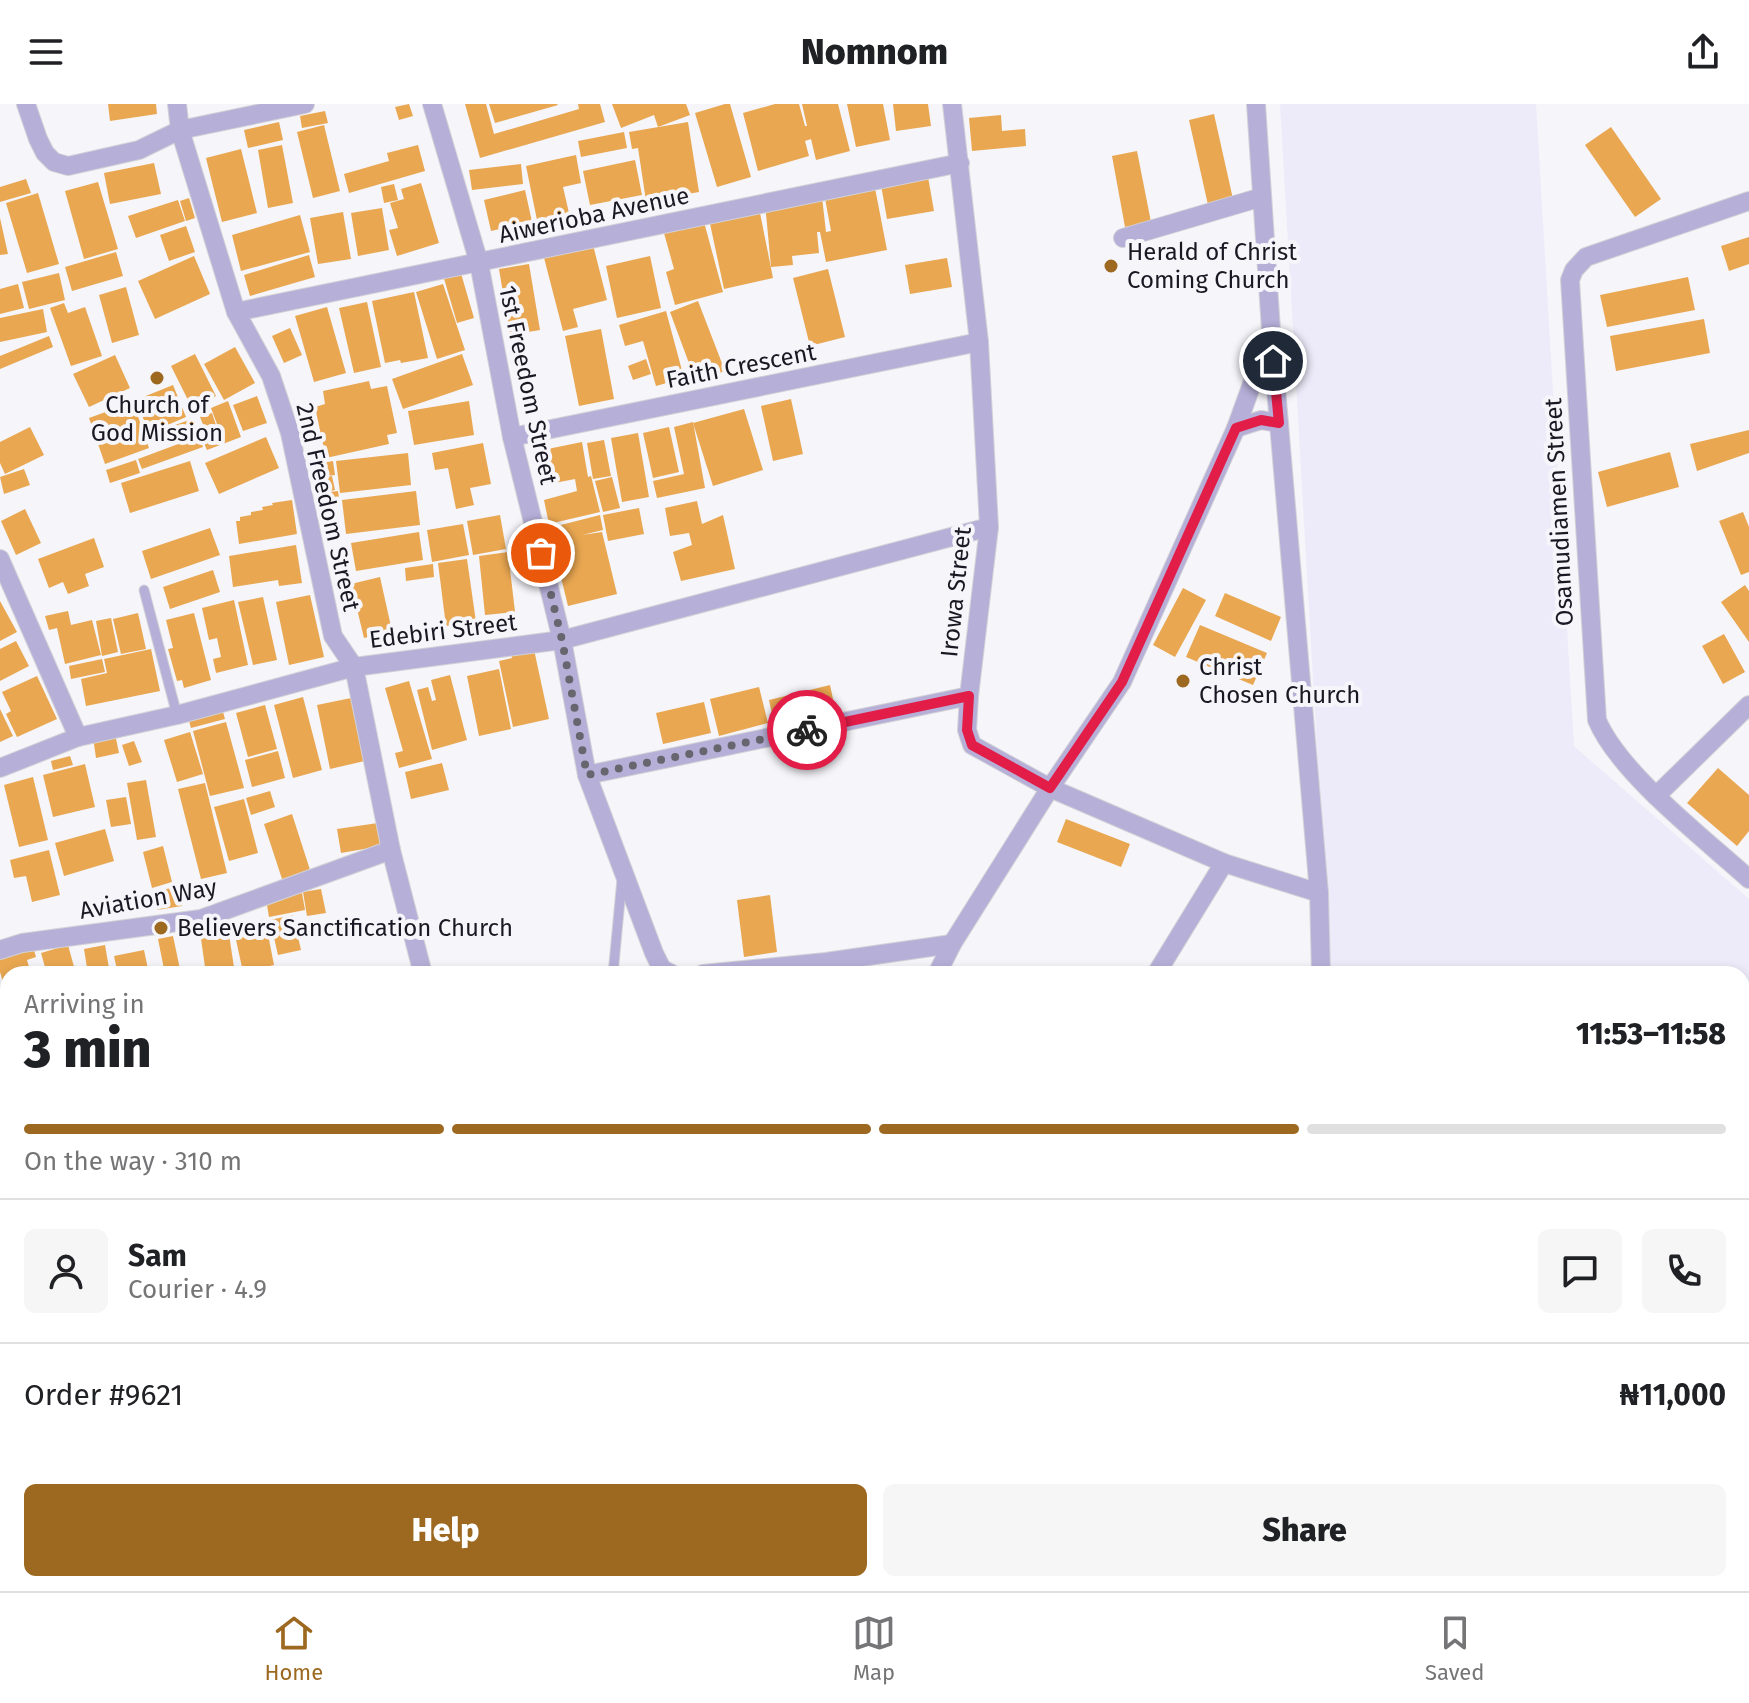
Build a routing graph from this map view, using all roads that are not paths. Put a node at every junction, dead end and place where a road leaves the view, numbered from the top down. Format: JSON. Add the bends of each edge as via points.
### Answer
{"nodes":[{"id":1,"x":26,"y":104,"type":"edge"},
{"id":2,"x":177,"y":104,"type":"edge"},
{"id":3,"x":305,"y":104,"type":"edge"},
{"id":4,"x":432,"y":104,"type":"edge"},
{"id":5,"x":952,"y":104,"type":"edge"},
{"id":6,"x":1256,"y":104,"type":"edge"},
{"id":7,"x":180,"y":130,"type":"junction"},
{"id":8,"x":960,"y":163,"type":"junction"},
{"id":9,"x":1262,"y":197,"type":"junction"},
{"id":10,"x":1749,"y":201,"type":"edge"},
{"id":11,"x":1123,"y":238,"type":"dead end"},
{"id":12,"x":479,"y":263,"type":"junction"},
{"id":13,"x":236,"y":312,"type":"junction"},
{"id":14,"x":1271,"y":330,"type":"junction"},
{"id":15,"x":979,"y":342,"type":"junction"},
{"id":16,"x":1279,"y":423,"type":"junction"},
{"id":17,"x":1236,"y":428,"type":"junction"},
{"id":18,"x":512,"y":437,"type":"junction"},
{"id":19,"x":989,"y":527,"type":"junction"},
{"id":20,"x":0,"y":559,"type":"edge"},
{"id":21,"x":144,"y":590,"type":"dead end"},
{"id":22,"x":562,"y":640,"type":"junction"},
{"id":23,"x":354,"y":667,"type":"junction"},
{"id":24,"x":969,"y":696,"type":"junction"},
{"id":25,"x":1749,"y":705,"type":"edge"},
{"id":26,"x":177,"y":715,"type":"junction"},
{"id":27,"x":78,"y":737,"type":"junction"},
{"id":28,"x":0,"y":768,"type":"edge"},
{"id":29,"x":587,"y":775,"type":"junction"},
{"id":30,"x":1050,"y":788,"type":"junction"},
{"id":31,"x":1656,"y":796,"type":"junction"},
{"id":32,"x":391,"y":850,"type":"junction"},
{"id":33,"x":1224,"y":863,"type":"junction"},
{"id":34,"x":623,"y":871,"type":"junction"},
{"id":35,"x":1749,"y":879,"type":"edge"},
{"id":36,"x":1319,"y":893,"type":"junction"},
{"id":37,"x":952,"y":944,"type":"junction"},
{"id":38,"x":0,"y":950,"type":"edge"},
{"id":39,"x":421,"y":966,"type":"edge"},
{"id":40,"x":614,"y":966,"type":"edge"},
{"id":41,"x":660,"y":966,"type":"edge"},
{"id":42,"x":785,"y":966,"type":"edge"},
{"id":43,"x":941,"y":966,"type":"edge"},
{"id":44,"x":1161,"y":966,"type":"edge"},
{"id":45,"x":1321,"y":966,"type":"edge"}],
"edges":[{"from":1,"to":7,"type":"street","via":[[45,153],[68,166],[139,150]]},
{"from":2,"to":7,"type":"street","name":"2nd Freedom Street"},
{"from":3,"to":7,"type":"street"},
{"from":4,"to":12,"type":"street","name":"1st Freedom Street"},
{"from":5,"to":8,"type":"street","name":"Irowa Street"},
{"from":6,"to":9,"type":"street"},
{"from":7,"to":13,"type":"street","name":"2nd Freedom Street"},
{"from":8,"to":12,"type":"street","name":"Aiwerioba Avenue"},
{"from":8,"to":15,"type":"street","name":"Irowa Street"},
{"from":9,"to":11,"type":"street"},
{"from":9,"to":14,"type":"street"},
{"from":10,"to":31,"type":"street","name":"Osamudiamen Street","via":[[1586,257],[1570,280],[1594,704],[1604,738]]},
{"from":12,"to":13,"type":"street","name":"Aiwerioba Avenue"},
{"from":12,"to":18,"type":"street","name":"1st Freedom Street"},
{"from":13,"to":23,"type":"street","name":"2nd Freedom Street","via":[[271,376],[290,433],[333,636]]},
{"from":14,"to":16,"type":"street"},
{"from":14,"to":17,"type":"street"},
{"from":15,"to":18,"type":"street","name":"Faith Crescent"},
{"from":15,"to":19,"type":"street","name":"Irowa Street"},
{"from":16,"to":17,"type":"street","via":[[1261,420]]},
{"from":16,"to":36,"type":"street"},
{"from":17,"to":30,"type":"street","via":[[1122,682]]},
{"from":18,"to":22,"type":"street","name":"1st Freedom Street"},
{"from":19,"to":22,"type":"street","name":"Edebiri Street"},
{"from":19,"to":24,"type":"street","name":"Irowa Street"},
{"from":20,"to":27,"type":"street"},
{"from":21,"to":26,"type":"lane"},
{"from":22,"to":23,"type":"street","name":"Edebiri Street"},
{"from":22,"to":29,"type":"street","name":"1st Freedom Street"},
{"from":23,"to":26,"type":"street","name":"Edebiri Street"},
{"from":23,"to":32,"type":"street","name":"2nd Freedom Street"},
{"from":24,"to":29,"type":"street"},
{"from":24,"to":30,"type":"street","name":"Irowa Street","via":[[967,730],[972,745]]},
{"from":25,"to":31,"type":"street"},
{"from":26,"to":27,"type":"street","name":"Edebiri Street"},
{"from":27,"to":28,"type":"street","name":"Edebiri Street"},
{"from":29,"to":34,"type":"street","name":"1st Freedom Street"},
{"from":30,"to":33,"type":"street"},
{"from":30,"to":37,"type":"street"},
{"from":31,"to":35,"type":"street","name":"Osamudiamen Street"},
{"from":32,"to":38,"type":"street","name":"Aviation Way","via":[[201,919]]},
{"from":32,"to":39,"type":"street","name":"2nd Freedom Street"},
{"from":33,"to":36,"type":"street"},
{"from":33,"to":44,"type":"street"},
{"from":34,"to":40,"type":"lane"},
{"from":34,"to":41,"type":"street","name":"1st Freedom Street"},
{"from":36,"to":45,"type":"street"},
{"from":37,"to":42,"type":"street"},
{"from":37,"to":43,"type":"street"}]}
